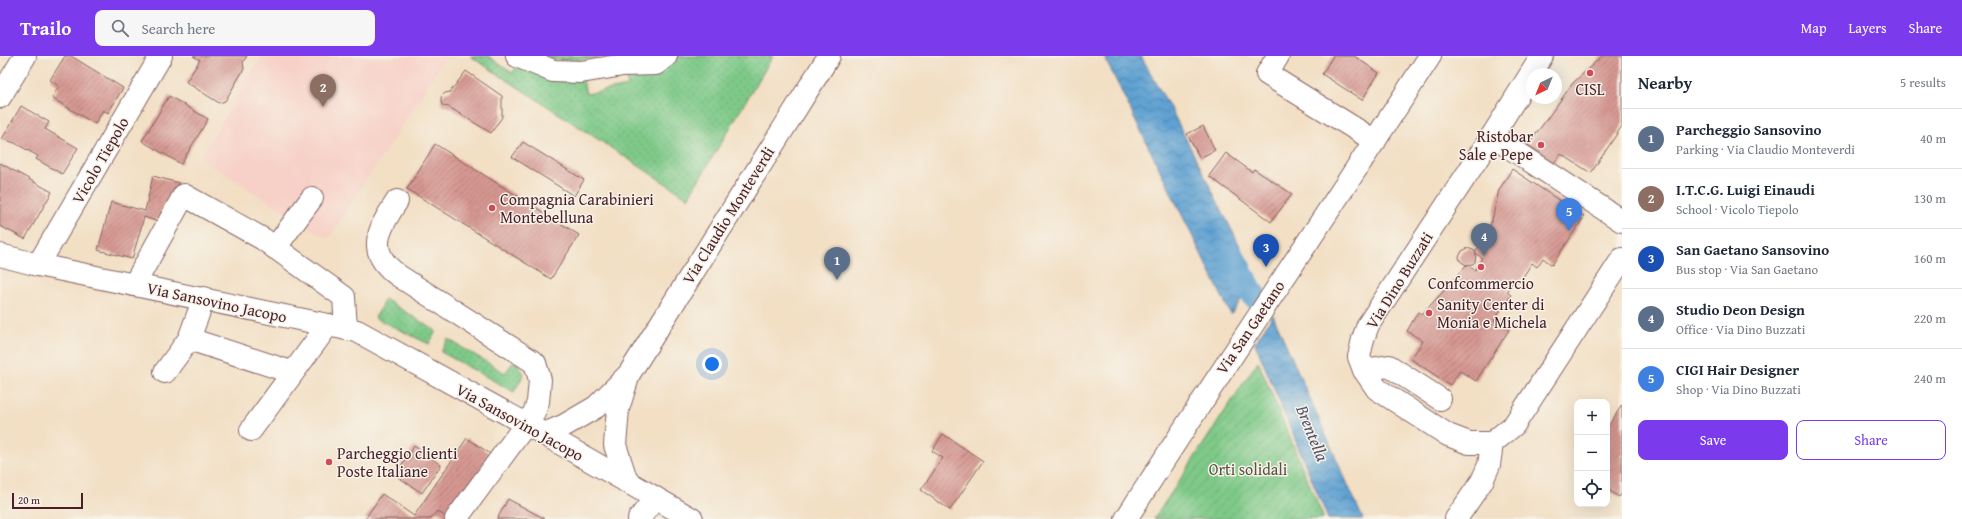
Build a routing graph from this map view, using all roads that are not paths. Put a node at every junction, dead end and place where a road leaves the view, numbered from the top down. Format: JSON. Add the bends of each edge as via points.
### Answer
{"nodes":[{"id":1,"x":25,"y":56,"type":"edge"},
{"id":2,"x":161,"y":56,"type":"edge"},
{"id":3,"x":517,"y":56,"type":"edge"},
{"id":4,"x":666,"y":56,"type":"edge"},
{"id":5,"x":829,"y":56,"type":"edge"},
{"id":6,"x":1278,"y":56,"type":"edge"},
{"id":7,"x":1430,"y":56,"type":"edge"},
{"id":8,"x":1542,"y":56,"type":"edge"},
{"id":9,"x":0,"y":97,"type":"edge"},
{"id":10,"x":1492,"y":136,"type":"junction"},
{"id":11,"x":1376,"y":141,"type":"junction"},
{"id":12,"x":312,"y":198,"type":"dead end"},
{"id":13,"x":397,"y":201,"type":"dead end"},
{"id":14,"x":1622,"y":221,"type":"edge"},
{"id":15,"x":276,"y":248,"type":"junction"},
{"id":16,"x":0,"y":255,"type":"edge"},
{"id":17,"x":1622,"y":259,"type":"edge"},
{"id":18,"x":38,"y":264,"type":"junction"},
{"id":19,"x":134,"y":285,"type":"junction"},
{"id":20,"x":204,"y":298,"type":"junction"},
{"id":21,"x":337,"y":327,"type":"junction"},
{"id":22,"x":189,"y":339,"type":"junction"},
{"id":23,"x":1364,"y":370,"type":"junction"},
{"id":24,"x":165,"y":372,"type":"dead end"},
{"id":25,"x":292,"y":372,"type":"junction"},
{"id":26,"x":629,"y":374,"type":"junction"},
{"id":27,"x":1440,"y":399,"type":"dead end"},
{"id":28,"x":251,"y":430,"type":"dead end"},
{"id":29,"x":535,"y":430,"type":"junction"},
{"id":30,"x":1492,"y":443,"type":"junction"},
{"id":31,"x":627,"y":482,"type":"junction"},
{"id":32,"x":655,"y":498,"type":"junction"},
{"id":33,"x":456,"y":519,"type":"edge"},
{"id":34,"x":639,"y":519,"type":"edge"},
{"id":35,"x":692,"y":519,"type":"edge"},
{"id":36,"x":1126,"y":519,"type":"edge"},
{"id":37,"x":1456,"y":519,"type":"edge"}],
"edges":[{"from":1,"to":9,"type":"street"},
{"from":2,"to":18,"type":"street","name":"Vicolo Tiepolo"},
{"from":3,"to":4,"type":"street","via":[[554,71],[581,72],[623,65],[656,64]]},
{"from":5,"to":26,"type":"street","name":"Via Claudio Monteverdi"},
{"from":6,"to":11,"type":"street","via":[[1267,74]]},
{"from":7,"to":11,"type":"street","name":"Via San Gaetano"},
{"from":8,"to":10,"type":"street","name":"Via Dino Buzzati"},
{"from":10,"to":14,"type":"street"},
{"from":10,"to":23,"type":"street","name":"Via Dino Buzzati","via":[[1368,325],[1359,357]]},
{"from":11,"to":36,"type":"street","name":"Via San Gaetano","via":[[1222,369]]},
{"from":12,"to":15,"type":"street"},
{"from":13,"to":29,"type":"street","via":[[382,223],[377,236],[378,253],[386,265],[399,276],[536,363],[540,380]]},
{"from":15,"to":19,"type":"street","name":"Via Sansovino Jacopo","via":[[184,196]]},
{"from":15,"to":21,"type":"street","name":"Via Sansovino Jacopo","via":[[344,297]]},
{"from":16,"to":18,"type":"street","name":"Via Sansovino Jacopo"},
{"from":17,"to":30,"type":"street","via":[[1514,425]]},
{"from":18,"to":19,"type":"street","name":"Via Sansovino Jacopo"},
{"from":19,"to":20,"type":"street","name":"Via Sansovino Jacopo"},
{"from":20,"to":21,"type":"street","name":"Via Sansovino Jacopo"},
{"from":20,"to":22,"type":"street"},
{"from":21,"to":25,"type":"street"},
{"from":21,"to":29,"type":"street","name":"Via Sansovino Jacopo","via":[[357,331],[373,338]]},
{"from":22,"to":24,"type":"street"},
{"from":22,"to":25,"type":"street"},
{"from":23,"to":27,"type":"street","via":[[1389,366]]},
{"from":23,"to":30,"type":"street","name":"Via Dino Buzzati","via":[[1377,389],[1448,435],[1469,443]]},
{"from":25,"to":28,"type":"street"},
{"from":26,"to":29,"type":"street","name":"Via Claudio Monteverdi","via":[[596,407],[565,425]]},
{"from":26,"to":31,"type":"street","name":"Via Claudio Monteverdi","via":[[618,409],[615,445]]},
{"from":29,"to":31,"type":"street","name":"Via Sansovino Jacopo"},
{"from":29,"to":33,"type":"street"},
{"from":30,"to":37,"type":"street","via":[[1489,465],[1482,481]]},
{"from":31,"to":32,"type":"street","name":"Via Sansovino Jacopo"},
{"from":32,"to":34,"type":"street"},
{"from":32,"to":35,"type":"street","name":"Via Sansovino Jacopo"}]}
